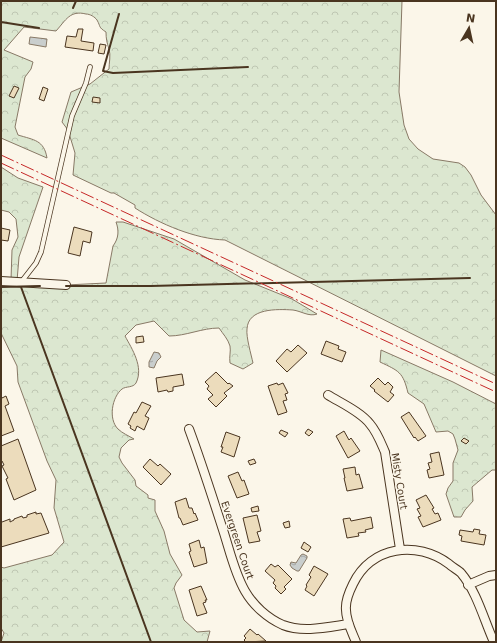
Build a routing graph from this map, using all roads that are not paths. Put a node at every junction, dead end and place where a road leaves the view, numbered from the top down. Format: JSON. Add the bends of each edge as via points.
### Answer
{"nodes":[{"id":1,"x":90,"y":67,"type":"dead end"},
{"id":2,"x":1,"y":281,"type":"edge"},
{"id":3,"x":21,"y":282,"type":"junction"},
{"id":4,"x":66,"y":285,"type":"dead end"},
{"id":5,"x":328,"y":395,"type":"dead end"},
{"id":6,"x":189,"y":429,"type":"dead end"},
{"id":7,"x":400,"y":549,"type":"junction"},
{"id":8,"x":496,"y":575,"type":"edge"},
{"id":9,"x":468,"y":585,"type":"junction"},
{"id":10,"x":349,"y":624,"type":"junction"},
{"id":11,"x":356,"y":642,"type":"edge"},
{"id":12,"x":494,"y":642,"type":"edge"}],
"edges":[{"from":1,"to":3,"type":"lane","via":[[72,116],[41,252],[33,268]]},
{"from":2,"to":3,"type":"street"},
{"from":3,"to":4,"type":"street"},
{"from":5,"to":7,"type":"street","name":"Misty Court","via":[[370,423],[380,439],[385,452]]},
{"from":6,"to":10,"type":"street","name":"Evergreen Court","via":[[233,562],[244,591],[255,605],[270,618],[284,625],[317,628]]},
{"from":7,"to":9,"type":"street","via":[[418,550],[440,557],[460,573]]},
{"from":7,"to":10,"type":"street","via":[[383,554],[370,562],[356,577],[347,599]]},
{"from":8,"to":9,"type":"street"},
{"from":9,"to":12,"type":"street"},
{"from":10,"to":11,"type":"street"}]}
